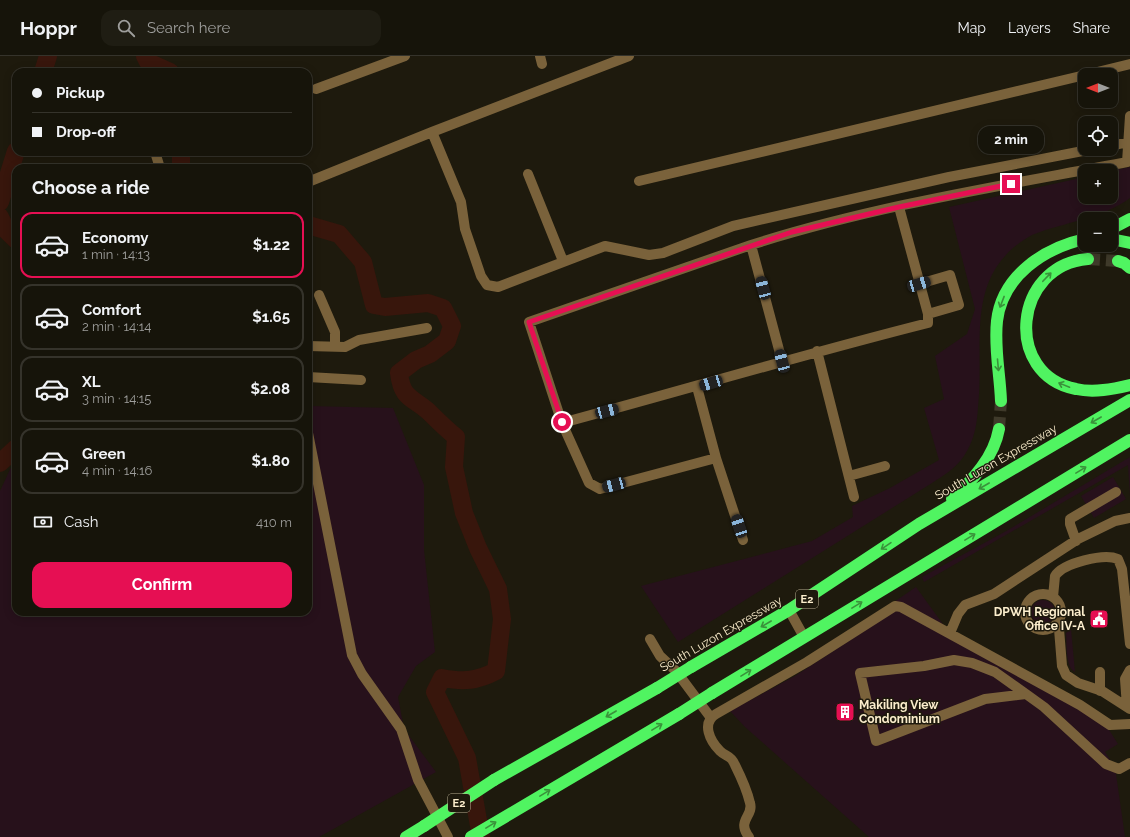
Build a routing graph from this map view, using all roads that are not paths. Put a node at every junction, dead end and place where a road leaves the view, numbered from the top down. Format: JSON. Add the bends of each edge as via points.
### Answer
{"nodes":[{"id":1,"x":405,"y":56,"type":"edge"},
{"id":2,"x":629,"y":56,"type":"edge"},
{"id":3,"x":377,"y":61,"type":"edge"},
{"id":4,"x":1130,"y":64,"type":"edge"},
{"id":5,"x":1114,"y":68,"type":"edge"},
{"id":6,"x":1078,"y":77,"type":"edge"},
{"id":7,"x":316,"y":88,"type":"dead end"},
{"id":8,"x":1130,"y":116,"type":"edge"},
{"id":9,"x":432,"y":132,"type":"junction"},
{"id":10,"x":1128,"y":142,"type":"junction"},
{"id":11,"x":1118,"y":144,"type":"edge"},
{"id":12,"x":1078,"y":152,"type":"edge"},
{"id":13,"x":528,"y":174,"type":"dead end"},
{"id":14,"x":312,"y":180,"type":"edge"},
{"id":15,"x":639,"y":181,"type":"dead end"},
{"id":16,"x":899,"y":207,"type":"junction"},
{"id":17,"x":1130,"y":219,"type":"edge"},
{"id":18,"x":1118,"y":226,"type":"edge"},
{"id":19,"x":1118,"y":240,"type":"edge"},
{"id":20,"x":1078,"y":241,"type":"edge"},
{"id":21,"x":1130,"y":243,"type":"edge"},
{"id":22,"x":751,"y":245,"type":"junction"},
{"id":23,"x":1088,"y":259,"type":"tunnel mouth"},
{"id":24,"x":563,"y":261,"type":"junction"},
{"id":25,"x":919,"y":284,"type":"junction"},
{"id":26,"x":319,"y":295,"type":"dead end"},
{"id":27,"x":928,"y":314,"type":"junction"},
{"id":28,"x":427,"y":328,"type":"dead end"},
{"id":29,"x":312,"y":346,"type":"edge"},
{"id":30,"x":335,"y":347,"type":"junction"},
{"id":31,"x":817,"y":351,"type":"junction"},
{"id":32,"x":782,"y":361,"type":"junction"},
{"id":33,"x":312,"y":378,"type":"edge"},
{"id":34,"x":361,"y":380,"type":"dead end"},
{"id":35,"x":1130,"y":384,"type":"edge"},
{"id":36,"x":697,"y":387,"type":"junction"},
{"id":37,"x":1130,"y":400,"type":"edge"},
{"id":38,"x":1001,"y":401,"type":"tunnel mouth"},
{"id":39,"x":562,"y":422,"type":"junction"},
{"id":40,"x":999,"y":429,"type":"tunnel mouth"},
{"id":41,"x":1130,"y":440,"type":"edge"},
{"id":42,"x":312,"y":453,"type":"edge"},
{"id":43,"x":716,"y":458,"type":"junction"},
{"id":44,"x":885,"y":466,"type":"dead end"},
{"id":45,"x":849,"y":476,"type":"junction"},
{"id":46,"x":1116,"y":492,"type":"dead end"},
{"id":47,"x":854,"y":497,"type":"dead end"},
{"id":48,"x":1130,"y":518,"type":"edge"},
{"id":49,"x":919,"y":524,"type":"junction"},
{"id":50,"x":743,"y":540,"type":"dead end"},
{"id":51,"x":1076,"y":541,"type":"junction"},
{"id":52,"x":1053,"y":597,"type":"junction"},
{"id":53,"x":789,"y":610,"type":"junction"},
{"id":54,"x":1056,"y":624,"type":"junction"},
{"id":55,"x":950,"y":633,"type":"junction"},
{"id":56,"x":804,"y":637,"type":"junction"},
{"id":57,"x":650,"y":639,"type":"dead end"},
{"id":58,"x":1130,"y":644,"type":"edge"},
{"id":59,"x":1130,"y":670,"type":"edge"},
{"id":60,"x":1100,"y":672,"type":"dead end"},
{"id":61,"x":1100,"y":691,"type":"junction"},
{"id":62,"x":1026,"y":694,"type":"junction"},
{"id":63,"x":1128,"y":708,"type":"edge"},
{"id":64,"x":711,"y":718,"type":"junction"},
{"id":65,"x":1130,"y":724,"type":"edge"},
{"id":66,"x":1130,"y":762,"type":"edge"},
{"id":67,"x":406,"y":837,"type":"edge"},
{"id":68,"x":448,"y":837,"type":"edge"},
{"id":69,"x":471,"y":837,"type":"edge"},
{"id":70,"x":749,"y":837,"type":"edge"}],
"edges":[{"from":1,"to":3,"type":"street"},
{"from":2,"to":9,"type":"street"},
{"from":3,"to":7,"type":"street"},
{"from":4,"to":5,"type":"street"},
{"from":6,"to":15,"type":"street"},
{"from":8,"to":10,"type":"street"},
{"from":9,"to":14,"type":"street"},
{"from":9,"to":24,"type":"street","via":[[461,202],[465,229],[481,276],[487,285],[498,287]]},
{"from":10,"to":11,"type":"street"},
{"from":10,"to":16,"type":"street","via":[[1127,162]]},
{"from":12,"to":24,"type":"street","via":[[949,177],[733,226],[679,249],[663,253],[649,255],[605,246]]},
{"from":13,"to":24,"type":"street"},
{"from":16,"to":22,"type":"street","via":[[792,232]]},
{"from":16,"to":25,"type":"street"},
{"from":17,"to":18,"type":"highway"},
{"from":19,"to":21,"type":"highway"},
{"from":20,"to":38,"type":"highway","one_way":true,"via":[[1061,246],[1039,258],[1019,275],[1005,294],[999,308],[996,329]]},
{"from":22,"to":32,"type":"street"},
{"from":22,"to":39,"type":"street","via":[[529,322]]},
{"from":35,"to":23,"type":"highway","one_way":true,"via":[[1093,390],[1068,388],[1046,374],[1029,349],[1027,322],[1032,299],[1040,285],[1058,268],[1074,261]]},
{"from":25,"to":27,"type":"street"},
{"from":25,"to":27,"type":"street","via":[[950,275],[959,305]]},
{"from":26,"to":30,"type":"street","via":[[335,332]]},
{"from":27,"to":31,"type":"street","via":[[928,323]]},
{"from":28,"to":30,"type":"street","via":[[359,340],[345,347]]},
{"from":29,"to":30,"type":"street"},
{"from":31,"to":32,"type":"street"},
{"from":31,"to":45,"type":"street"},
{"from":32,"to":36,"type":"street"},
{"from":33,"to":34,"type":"street"},
{"from":36,"to":39,"type":"street"},
{"from":36,"to":43,"type":"street"},
{"from":37,"to":49,"type":"highway","name":"South Luzon Expressway","number":"E2","one_way":true},
{"from":39,"to":43,"type":"street","via":[[589,483],[600,489]]},
{"from":40,"to":49,"type":"highway","via":[[991,452],[970,481]]},
{"from":56,"to":41,"type":"highway","number":"E2","one_way":true},
{"from":42,"to":68,"type":"street","via":[[352,655],[362,674],[401,729],[418,780]]},
{"from":43,"to":50,"type":"street"},
{"from":44,"to":45,"type":"street"},
{"from":45,"to":47,"type":"street"},
{"from":46,"to":51,"type":"street","via":[[1070,518],[1072,534]]},
{"from":48,"to":51,"type":"street","via":[[1115,521]]},
{"from":49,"to":53,"type":"highway","name":"South Luzon Expressway","number":"E2","one_way":true},
{"from":51,"to":55,"type":"street","via":[[994,594],[966,605],[958,614]]},
{"from":52,"to":54,"type":"street","via":[[1061,610]]},
{"from":52,"to":54,"type":"street","via":[[1044,594],[1034,597],[1027,604],[1025,614],[1029,624],[1038,629],[1048,630]]},
{"from":52,"to":58,"type":"street","via":[[1055,576],[1064,568],[1089,559],[1117,558],[1122,569]]},
{"from":53,"to":56,"type":"street"},
{"from":53,"to":67,"type":"highway","name":"South Luzon Expressway","number":"E2","one_way":true,"bridge":true,"via":[[494,780]]},
{"from":54,"to":61,"type":"street","via":[[1059,629],[1064,673],[1078,683]]},
{"from":55,"to":64,"type":"street","via":[[895,606],[807,662]]},
{"from":55,"to":65,"type":"street","via":[[1080,704],[1110,725]]},
{"from":69,"to":56,"type":"highway","number":"E2","one_way":true,"bridge":true},
{"from":57,"to":64,"type":"street","via":[[660,656],[676,671]]},
{"from":59,"to":63,"type":"street","via":[[1125,679]]},
{"from":60,"to":61,"type":"street"},
{"from":61,"to":63,"type":"street"},
{"from":62,"to":62,"type":"street","via":[[995,672],[972,663],[954,660],[860,673],[876,741],[986,699]]},
{"from":62,"to":66,"type":"street","via":[[1044,707],[1106,764],[1120,769]]},
{"from":64,"to":70,"type":"street","via":[[708,726],[711,739],[720,752],[729,756],[734,763],[750,802],[750,810],[744,824]]}]}
